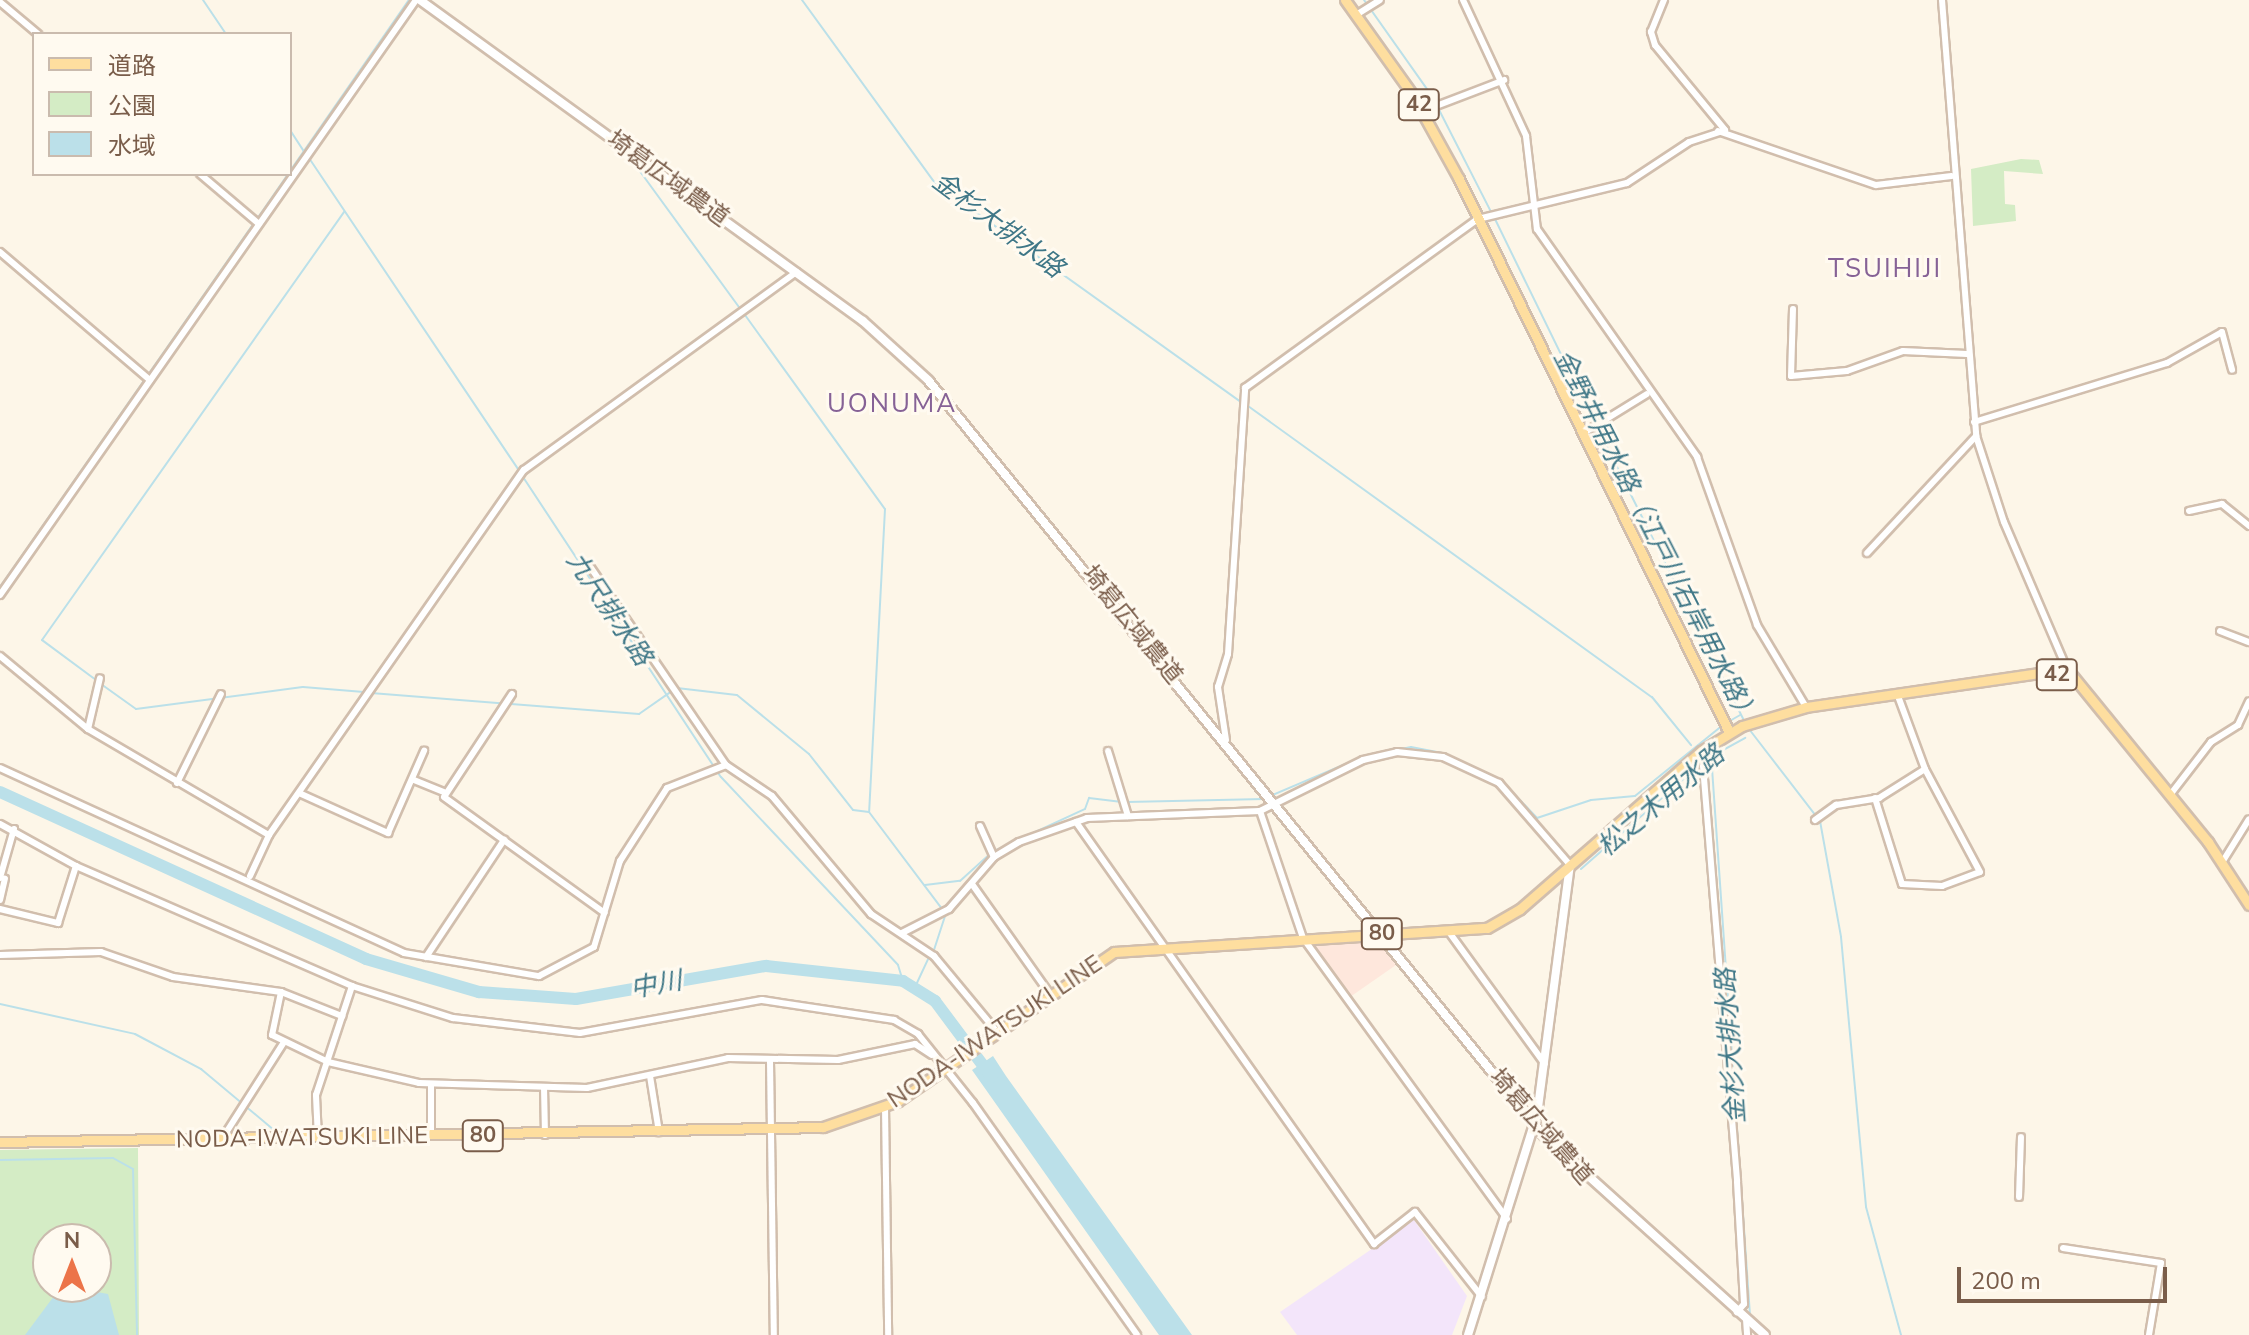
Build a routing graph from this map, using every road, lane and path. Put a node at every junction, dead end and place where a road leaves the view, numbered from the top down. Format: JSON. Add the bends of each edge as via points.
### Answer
{"nodes":[{"id":1,"x":418,"y":0,"type":"edge"},
{"id":2,"x":1345,"y":0,"type":"edge"},
{"id":3,"x":1380,"y":0,"type":"edge"},
{"id":4,"x":1463,"y":0,"type":"edge"},
{"id":5,"x":1664,"y":0,"type":"edge"},
{"id":6,"x":1942,"y":0,"type":"edge"},
{"id":7,"x":0,"y":2,"type":"edge"},
{"id":8,"x":1356,"y":15,"type":"junction"},
{"id":9,"x":36,"y":32,"type":"edge"},
{"id":10,"x":1504,"y":80,"type":"junction"},
{"id":11,"x":1423,"y":111,"type":"junction"},
{"id":12,"x":1718,"y":131,"type":"junction"},
{"id":13,"x":292,"y":175,"type":"edge"},
{"id":14,"x":202,"y":176,"type":"edge"},
{"id":15,"x":291,"y":176,"type":"edge"},
{"id":16,"x":1951,"y":176,"type":"junction"},
{"id":17,"x":1536,"y":202,"type":"junction"},
{"id":18,"x":1478,"y":219,"type":"junction"},
{"id":19,"x":259,"y":224,"type":"junction"},
{"id":20,"x":0,"y":252,"type":"edge"},
{"id":21,"x":797,"y":272,"type":"junction"},
{"id":22,"x":1793,"y":309,"type":"dead end"},
{"id":23,"x":1967,"y":354,"type":"junction"},
{"id":24,"x":2232,"y":370,"type":"dead end"},
{"id":25,"x":150,"y":380,"type":"junction"},
{"id":26,"x":1647,"y":394,"type":"junction"},
{"id":27,"x":1974,"y":422,"type":"junction"},
{"id":28,"x":1587,"y":431,"type":"junction"},
{"id":29,"x":1976,"y":436,"type":"junction"},
{"id":30,"x":2189,"y":511,"type":"dead end"},
{"id":31,"x":2249,"y":526,"type":"edge"},
{"id":32,"x":1867,"y":553,"type":"dead end"},
{"id":33,"x":591,"y":568,"type":"dead end"},
{"id":34,"x":0,"y":595,"type":"edge"},
{"id":35,"x":2220,"y":631,"type":"dead end"},
{"id":36,"x":2249,"y":642,"type":"edge"},
{"id":37,"x":0,"y":656,"type":"edge"},
{"id":38,"x":2067,"y":669,"type":"junction"},
{"id":39,"x":100,"y":678,"type":"dead end"},
{"id":40,"x":221,"y":694,"type":"dead end"},
{"id":41,"x":512,"y":694,"type":"dead end"},
{"id":42,"x":1898,"y":696,"type":"junction"},
{"id":43,"x":2249,"y":701,"type":"edge"},
{"id":44,"x":1806,"y":707,"type":"junction"},
{"id":45,"x":88,"y":729,"type":"junction"},
{"id":46,"x":1729,"y":732,"type":"junction"},
{"id":47,"x":1226,"y":740,"type":"junction"},
{"id":48,"x":424,"y":751,"type":"dead end"},
{"id":49,"x":1108,"y":751,"type":"dead end"},
{"id":50,"x":726,"y":765,"type":"junction"},
{"id":51,"x":1703,"y":766,"type":"dead end"},
{"id":52,"x":0,"y":768,"type":"edge"},
{"id":53,"x":1925,"y":769,"type":"junction"},
{"id":54,"x":414,"y":780,"type":"junction"},
{"id":55,"x":177,"y":783,"type":"junction"},
{"id":56,"x":444,"y":792,"type":"junction"},
{"id":57,"x":299,"y":793,"type":"junction"},
{"id":58,"x":2170,"y":795,"type":"junction"},
{"id":59,"x":1875,"y":798,"type":"junction"},
{"id":60,"x":1277,"y":804,"type":"junction"},
{"id":61,"x":1260,"y":811,"type":"junction"},
{"id":62,"x":1128,"y":816,"type":"junction"},
{"id":63,"x":1818,"y":817,"type":"dead end"},
{"id":64,"x":1076,"y":822,"type":"junction"},
{"id":65,"x":0,"y":824,"type":"edge"},
{"id":66,"x":2248,"y":824,"type":"edge"},
{"id":67,"x":980,"y":826,"type":"dead end"},
{"id":68,"x":14,"y":829,"type":"junction"},
{"id":69,"x":269,"y":835,"type":"junction"},
{"id":70,"x":504,"y":840,"type":"junction"},
{"id":71,"x":994,"y":857,"type":"junction"},
{"id":72,"x":2223,"y":861,"type":"junction"},
{"id":73,"x":1570,"y":865,"type":"junction"},
{"id":74,"x":76,"y":866,"type":"junction"},
{"id":75,"x":250,"y":876,"type":"junction"},
{"id":76,"x":2,"y":879,"type":"edge"},
{"id":77,"x":972,"y":884,"type":"junction"},
{"id":78,"x":0,"y":900,"type":"edge"},
{"id":79,"x":2249,"y":905,"type":"edge"},
{"id":80,"x":0,"y":909,"type":"edge"},
{"id":81,"x":605,"y":913,"type":"junction"},
{"id":82,"x":1449,"y":932,"type":"junction"},
{"id":83,"x":902,"y":933,"type":"junction"},
{"id":84,"x":1383,"y":934,"type":"junction"},
{"id":85,"x":1303,"y":938,"type":"junction"},
{"id":86,"x":1162,"y":944,"type":"junction"},
{"id":87,"x":0,"y":955,"type":"edge"},
{"id":88,"x":426,"y":957,"type":"junction"},
{"id":89,"x":352,"y":986,"type":"junction"},
{"id":90,"x":281,"y":992,"type":"junction"},
{"id":91,"x":1050,"y":994,"type":"junction"},
{"id":92,"x":342,"y":1016,"type":"junction"},
{"id":93,"x":994,"y":1034,"type":"junction"},
{"id":94,"x":284,"y":1042,"type":"junction"},
{"id":95,"x":770,"y":1061,"type":"junction"},
{"id":96,"x":328,"y":1062,"type":"junction"},
{"id":97,"x":1545,"y":1064,"type":"junction"},
{"id":98,"x":946,"y":1066,"type":"junction"},
{"id":99,"x":650,"y":1076,"type":"junction"},
{"id":100,"x":431,"y":1084,"type":"junction"},
{"id":101,"x":544,"y":1087,"type":"junction"},
{"id":102,"x":885,"y":1107,"type":"junction"},
{"id":103,"x":1535,"y":1124,"type":"junction"},
{"id":104,"x":771,"y":1132,"type":"junction"},
{"id":105,"x":659,"y":1133,"type":"junction"},
{"id":106,"x":545,"y":1135,"type":"junction"},
{"id":107,"x":431,"y":1136,"type":"junction"},
{"id":108,"x":2021,"y":1137,"type":"dead end"},
{"id":109,"x":318,"y":1138,"type":"junction"},
{"id":110,"x":222,"y":1139,"type":"junction"},
{"id":111,"x":0,"y":1142,"type":"edge"},
{"id":112,"x":2019,"y":1197,"type":"dead end"},
{"id":113,"x":1507,"y":1219,"type":"junction"},
{"id":114,"x":2063,"y":1248,"type":"dead end"},
{"id":115,"x":2160,"y":1269,"type":"junction"},
{"id":116,"x":2169,"y":1271,"type":"dead end"},
{"id":117,"x":1484,"y":1297,"type":"junction"},
{"id":118,"x":1737,"y":1312,"type":"junction"},
{"id":119,"x":1746,"y":1319,"type":"junction"},
{"id":120,"x":774,"y":1335,"type":"edge"},
{"id":121,"x":888,"y":1335,"type":"edge"},
{"id":122,"x":1137,"y":1335,"type":"edge"},
{"id":123,"x":1468,"y":1335,"type":"edge"},
{"id":124,"x":1747,"y":1335,"type":"edge"},
{"id":125,"x":1765,"y":1335,"type":"edge"},
{"id":126,"x":2149,"y":1335,"type":"edge"}],
"edges":[{"from":1,"to":13,"type":"street"},
{"from":1,"to":21,"type":"street","name":"埼葛広域農道"},
{"from":2,"to":8,"type":"main road","number":"42"},
{"from":3,"to":8,"type":"street"},
{"from":4,"to":10,"type":"street"},
{"from":5,"to":12,"type":"street","via":[[1651,32],[1655,45],[1725,130]]},
{"from":6,"to":16,"type":"street"},
{"from":7,"to":9,"type":"street"},
{"from":8,"to":11,"type":"main road","number":"42"},
{"from":10,"to":11,"type":"street"},
{"from":10,"to":17,"type":"street","via":[[1526,136]]},
{"from":11,"to":18,"type":"main road","number":"42"},
{"from":12,"to":16,"type":"street","via":[[1876,185]]},
{"from":12,"to":17,"type":"street","via":[[1627,183]]},
{"from":14,"to":19,"type":"street"},
{"from":15,"to":19,"type":"street"},
{"from":16,"to":23,"type":"street"},
{"from":17,"to":18,"type":"street"},
{"from":17,"to":26,"type":"street","via":[[1545,244]]},
{"from":18,"to":28,"type":"main road","number":"42"},
{"from":18,"to":47,"type":"street","via":[[1245,388],[1228,654],[1218,687]]},
{"from":19,"to":25,"type":"street"},
{"from":20,"to":25,"type":"street"},
{"from":21,"to":47,"type":"street","name":"埼葛広域農道","via":[[863,321],[968,424]]},
{"from":21,"to":57,"type":"street","via":[[524,470]]},
{"from":22,"to":23,"type":"street","via":[[1791,376],[1847,371],[1903,351]]},
{"from":23,"to":27,"type":"street"},
{"from":24,"to":27,"type":"street","via":[[2222,332],[2167,363]]},
{"from":25,"to":34,"type":"street"},
{"from":26,"to":28,"type":"street"},
{"from":26,"to":44,"type":"street","via":[[1697,457],[1757,625]]},
{"from":27,"to":29,"type":"street"},
{"from":28,"to":46,"type":"main road","number":"42"},
{"from":29,"to":32,"type":"street"},
{"from":29,"to":38,"type":"street","via":[[2011,542]]},
{"from":30,"to":31,"type":"street","via":[[2222,504]]},
{"from":33,"to":50,"type":"street"},
{"from":35,"to":36,"type":"street"},
{"from":37,"to":45,"type":"street"},
{"from":38,"to":42,"type":"main road","number":"42"},
{"from":38,"to":58,"type":"main road","number":"42"},
{"from":39,"to":45,"type":"street"},
{"from":40,"to":55,"type":"street"},
{"from":41,"to":56,"type":"street"},
{"from":42,"to":44,"type":"main road","number":"42"},
{"from":42,"to":53,"type":"street"},
{"from":43,"to":58,"type":"street","via":[[2238,725],[2211,742]]},
{"from":44,"to":46,"type":"main road","number":"42"},
{"from":45,"to":55,"type":"street"},
{"from":46,"to":73,"type":"main road","name":"NODA-IWATSUKI LINE","number":"80"},
{"from":47,"to":60,"type":"street","name":"埼葛広域農道"},
{"from":48,"to":54,"type":"street"},
{"from":49,"to":62,"type":"street"},
{"from":50,"to":81,"type":"street","via":[[667,788],[634,832]]},
{"from":50,"to":83,"type":"street","via":[[772,796],[871,914]]},
{"from":51,"to":118,"type":"street","via":[[1738,1198],[1744,1304]]},
{"from":52,"to":75,"type":"street"},
{"from":53,"to":59,"type":"street"},
{"from":53,"to":59,"type":"street","via":[[1979,860],[1973,877],[1942,886],[1902,884]]},
{"from":54,"to":56,"type":"street"},
{"from":54,"to":57,"type":"street","via":[[388,833]]},
{"from":55,"to":69,"type":"street"},
{"from":56,"to":70,"type":"street"},
{"from":57,"to":69,"type":"street"},
{"from":58,"to":72,"type":"main road","number":"42"},
{"from":59,"to":63,"type":"street"},
{"from":60,"to":61,"type":"street"},
{"from":60,"to":73,"type":"street","via":[[1363,760],[1427,753],[1499,783]]},
{"from":60,"to":84,"type":"street","name":"埼葛広域農道"},
{"from":61,"to":62,"type":"street"},
{"from":61,"to":85,"type":"street"},
{"from":62,"to":64,"type":"street"},
{"from":64,"to":71,"type":"street"},
{"from":64,"to":86,"type":"street"},
{"from":65,"to":68,"type":"street"},
{"from":66,"to":72,"type":"street"},
{"from":67,"to":71,"type":"street"},
{"from":68,"to":74,"type":"street"},
{"from":68,"to":76,"type":"street"},
{"from":69,"to":75,"type":"street"},
{"from":70,"to":81,"type":"street"},
{"from":70,"to":88,"type":"street"},
{"from":71,"to":77,"type":"street"},
{"from":72,"to":79,"type":"main road","number":"42"},
{"from":73,"to":82,"type":"main road","name":"NODA-IWATSUKI LINE","number":"80","via":[[1505,920]]},
{"from":73,"to":97,"type":"street"},
{"from":74,"to":80,"type":"street","via":[[58,923]]},
{"from":74,"to":89,"type":"street"},
{"from":75,"to":88,"type":"street","via":[[380,942]]},
{"from":76,"to":78,"type":"street"},
{"from":77,"to":83,"type":"street","via":[[949,909]]},
{"from":77,"to":91,"type":"street"},
{"from":81,"to":88,"type":"street","via":[[594,947],[557,973]]},
{"from":82,"to":84,"type":"main road","name":"NODA-IWATSUKI LINE","number":"80"},
{"from":82,"to":97,"type":"street"},
{"from":83,"to":93,"type":"street","via":[[934,956]]},
{"from":84,"to":85,"type":"main road","name":"NODA-IWATSUKI LINE","number":"80"},
{"from":84,"to":103,"type":"street","name":"埼葛広域農道"},
{"from":85,"to":86,"type":"main road","name":"NODA-IWATSUKI LINE","number":"80"},
{"from":85,"to":113,"type":"street"},
{"from":86,"to":91,"type":"main road","name":"NODA-IWATSUKI LINE","number":"80","via":[[1114,952]]},
{"from":86,"to":117,"type":"street","via":[[1374,1244],[1415,1212]]},
{"from":87,"to":90,"type":"street","via":[[101,952],[173,977]]},
{"from":89,"to":92,"type":"street"},
{"from":89,"to":98,"type":"street","via":[[453,1018],[580,1033],[741,1002],[853,1010],[918,1034]]},
{"from":90,"to":92,"type":"street"},
{"from":90,"to":94,"type":"street","via":[[272,1030]]},
{"from":91,"to":93,"type":"main road","name":"NODA-IWATSUKI LINE","number":"80"},
{"from":92,"to":96,"type":"street"},
{"from":93,"to":98,"type":"main road","name":"NODA-IWATSUKI LINE","number":"80"},
{"from":94,"to":96,"type":"street"},
{"from":94,"to":110,"type":"street"},
{"from":95,"to":98,"type":"street","via":[[838,1060],[915,1044]]},
{"from":95,"to":99,"type":"street","via":[[728,1058]]},
{"from":95,"to":104,"type":"street"},
{"from":96,"to":100,"type":"street"},
{"from":96,"to":109,"type":"street","via":[[316,1095]]},
{"from":97,"to":103,"type":"street"},
{"from":98,"to":102,"type":"main road","name":"NODA-IWATSUKI LINE","number":"80"},
{"from":98,"to":122,"type":"street"},
{"from":99,"to":101,"type":"street","via":[[587,1088]]},
{"from":99,"to":105,"type":"street"},
{"from":100,"to":101,"type":"street"},
{"from":100,"to":107,"type":"street"},
{"from":101,"to":106,"type":"street"},
{"from":102,"to":104,"type":"main road","name":"NODA-IWATSUKI LINE","number":"80","via":[[823,1127]]},
{"from":102,"to":121,"type":"street"},
{"from":103,"to":113,"type":"street"},
{"from":103,"to":118,"type":"street","name":"埼葛広域農道","via":[[1596,1191]]},
{"from":104,"to":105,"type":"main road","name":"NODA-IWATSUKI LINE","number":"80"},
{"from":104,"to":120,"type":"street"},
{"from":105,"to":106,"type":"main road","name":"NODA-IWATSUKI LINE","number":"80"},
{"from":106,"to":107,"type":"main road","name":"NODA-IWATSUKI LINE","number":"80"},
{"from":107,"to":109,"type":"main road","name":"NODA-IWATSUKI LINE","number":"80"},
{"from":108,"to":112,"type":"street"},
{"from":109,"to":110,"type":"main road","name":"NODA-IWATSUKI LINE","number":"80"},
{"from":110,"to":111,"type":"main road","name":"NODA-IWATSUKI LINE","number":"80"},
{"from":113,"to":117,"type":"street"},
{"from":114,"to":115,"type":"street","via":[[2161,1263]]},
{"from":115,"to":116,"type":"street"},
{"from":115,"to":126,"type":"street"},
{"from":117,"to":123,"type":"street"},
{"from":118,"to":119,"type":"street","name":"埼葛広域農道"},
{"from":119,"to":124,"type":"street"},
{"from":119,"to":125,"type":"street","name":"埼葛広域農道"}]}
